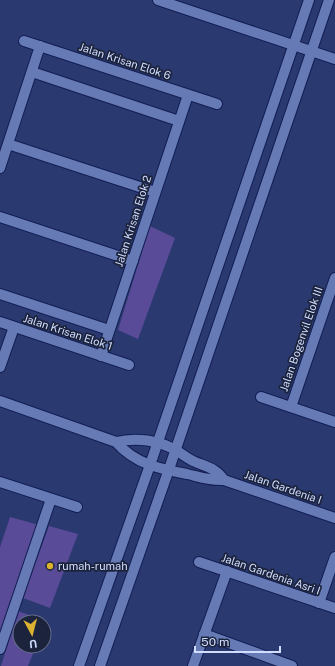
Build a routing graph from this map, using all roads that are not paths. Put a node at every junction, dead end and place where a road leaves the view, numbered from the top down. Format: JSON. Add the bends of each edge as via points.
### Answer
{"nodes":[{"id":1,"x":158,"y":0,"type":"edge"},
{"id":2,"x":309,"y":0,"type":"edge"},
{"id":3,"x":329,"y":0,"type":"edge"},
{"id":4,"x":24,"y":41,"type":"dead end"},
{"id":5,"x":294,"y":44,"type":"junction"},
{"id":6,"x":40,"y":46,"type":"junction"},
{"id":7,"x":311,"y":51,"type":"junction"},
{"id":8,"x":335,"y":58,"type":"edge"},
{"id":9,"x":32,"y":72,"type":"junction"},
{"id":10,"x":188,"y":95,"type":"junction"},
{"id":11,"x":217,"y":104,"type":"dead end"},
{"id":12,"x":179,"y":121,"type":"junction"},
{"id":13,"x":8,"y":144,"type":"junction"},
{"id":14,"x":0,"y":168,"type":"edge"},
{"id":15,"x":155,"y":192,"type":"junction"},
{"id":16,"x":0,"y":217,"type":"edge"},
{"id":17,"x":133,"y":261,"type":"junction"},
{"id":18,"x":335,"y":278,"type":"edge"},
{"id":19,"x":0,"y":294,"type":"edge"},
{"id":20,"x":0,"y":322,"type":"edge"},
{"id":21,"x":14,"y":327,"type":"junction"},
{"id":22,"x":109,"y":330,"type":"junction"},
{"id":23,"x":101,"y":356,"type":"junction"},
{"id":24,"x":129,"y":365,"type":"dead end"},
{"id":25,"x":0,"y":367,"type":"edge"},
{"id":26,"x":262,"y":397,"type":"dead end"},
{"id":27,"x":0,"y":401,"type":"edge"},
{"id":28,"x":291,"y":407,"type":"junction"},
{"id":29,"x":335,"y":422,"type":"edge"},
{"id":30,"x":116,"y":442,"type":"junction"},
{"id":31,"x":157,"y":443,"type":"junction"},
{"id":32,"x":175,"y":450,"type":"junction"},
{"id":33,"x":192,"y":461,"type":"junction"},
{"id":34,"x":150,"y":465,"type":"junction"},
{"id":35,"x":168,"y":472,"type":"junction"},
{"id":36,"x":188,"y":474,"type":"junction"},
{"id":37,"x":224,"y":480,"type":"junction"},
{"id":38,"x":0,"y":482,"type":"edge"},
{"id":39,"x":51,"y":499,"type":"junction"},
{"id":40,"x":77,"y":507,"type":"dead end"},
{"id":41,"x":335,"y":518,"type":"edge"},
{"id":42,"x":335,"y":557,"type":"edge"},
{"id":43,"x":199,"y":562,"type":"dead end"},
{"id":44,"x":226,"y":571,"type":"junction"},
{"id":45,"x":319,"y":603,"type":"junction"},
{"id":46,"x":335,"y":608,"type":"edge"},
{"id":47,"x":204,"y":634,"type":"junction"},
{"id":48,"x":0,"y":649,"type":"edge"},
{"id":49,"x":79,"y":666,"type":"edge"},
{"id":50,"x":100,"y":666,"type":"edge"},
{"id":51,"x":193,"y":666,"type":"edge"},
{"id":52,"x":292,"y":666,"type":"edge"}],
"edges":[{"from":1,"to":5,"type":"street"},
{"from":2,"to":5,"type":"street"},
{"from":3,"to":7,"type":"street"},
{"from":4,"to":6,"type":"street","name":"Jalan Krisan Elok 6"},
{"from":5,"to":7,"type":"street"},
{"from":5,"to":31,"type":"street"},
{"from":6,"to":9,"type":"street"},
{"from":6,"to":10,"type":"street","name":"Jalan Krisan Elok 6"},
{"from":7,"to":8,"type":"street"},
{"from":7,"to":32,"type":"street"},
{"from":9,"to":12,"type":"street"},
{"from":9,"to":13,"type":"street"},
{"from":10,"to":11,"type":"street","name":"Jalan Krisan Elok 6"},
{"from":10,"to":12,"type":"street","name":"Jalan Krisan Elok 2"},
{"from":12,"to":15,"type":"street","name":"Jalan Krisan Elok 2"},
{"from":13,"to":14,"type":"street"},
{"from":13,"to":15,"type":"street"},
{"from":15,"to":17,"type":"street","name":"Jalan Krisan Elok 2"},
{"from":16,"to":17,"type":"street"},
{"from":17,"to":22,"type":"street","name":"Jalan Krisan Elok 2"},
{"from":18,"to":28,"type":"street","name":"Jalan Bogenvil Elok III"},
{"from":19,"to":22,"type":"street"},
{"from":20,"to":21,"type":"street","name":"Jalan Krisan Elok 1"},
{"from":21,"to":23,"type":"street","name":"Jalan Krisan Elok 1"},
{"from":21,"to":25,"type":"street"},
{"from":22,"to":23,"type":"street","name":"Jalan Krisan Elok 2"},
{"from":23,"to":24,"type":"street","name":"Jalan Krisan Elok 1"},
{"from":26,"to":28,"type":"street"},
{"from":27,"to":30,"type":"street"},
{"from":28,"to":29,"type":"street"},
{"from":30,"to":31,"type":"street","name":"Jalan Gardenia I","via":[[130,439]]},
{"from":30,"to":34,"type":"street","name":"Jalan Gardenia I","via":[[125,452]]},
{"from":31,"to":32,"type":"street","name":"Jalan Gardenia I"},
{"from":31,"to":34,"type":"street"},
{"from":32,"to":33,"type":"street","name":"Jalan Gardenia I"},
{"from":32,"to":35,"type":"street"},
{"from":33,"to":36,"type":"street"},
{"from":33,"to":37,"type":"street","name":"Jalan Gardenia I","via":[[212,467]]},
{"from":34,"to":35,"type":"street","name":"Jalan Gardenia I"},
{"from":34,"to":49,"type":"street"},
{"from":35,"to":36,"type":"street","name":"Jalan Gardenia I"},
{"from":35,"to":50,"type":"street"},
{"from":36,"to":37,"type":"street","name":"Jalan Gardenia I"},
{"from":37,"to":41,"type":"street","name":"Jalan Gardenia I"},
{"from":38,"to":39,"type":"street"},
{"from":39,"to":40,"type":"street"},
{"from":39,"to":48,"type":"street"},
{"from":42,"to":45,"type":"street"},
{"from":43,"to":44,"type":"street","name":"Jalan Gardenia Asri I"},
{"from":44,"to":45,"type":"street","name":"Jalan Gardenia Asri I"},
{"from":44,"to":47,"type":"street"},
{"from":45,"to":46,"type":"street","name":"Jalan Gardenia Asri I"},
{"from":47,"to":51,"type":"street"},
{"from":47,"to":52,"type":"street"}]}
